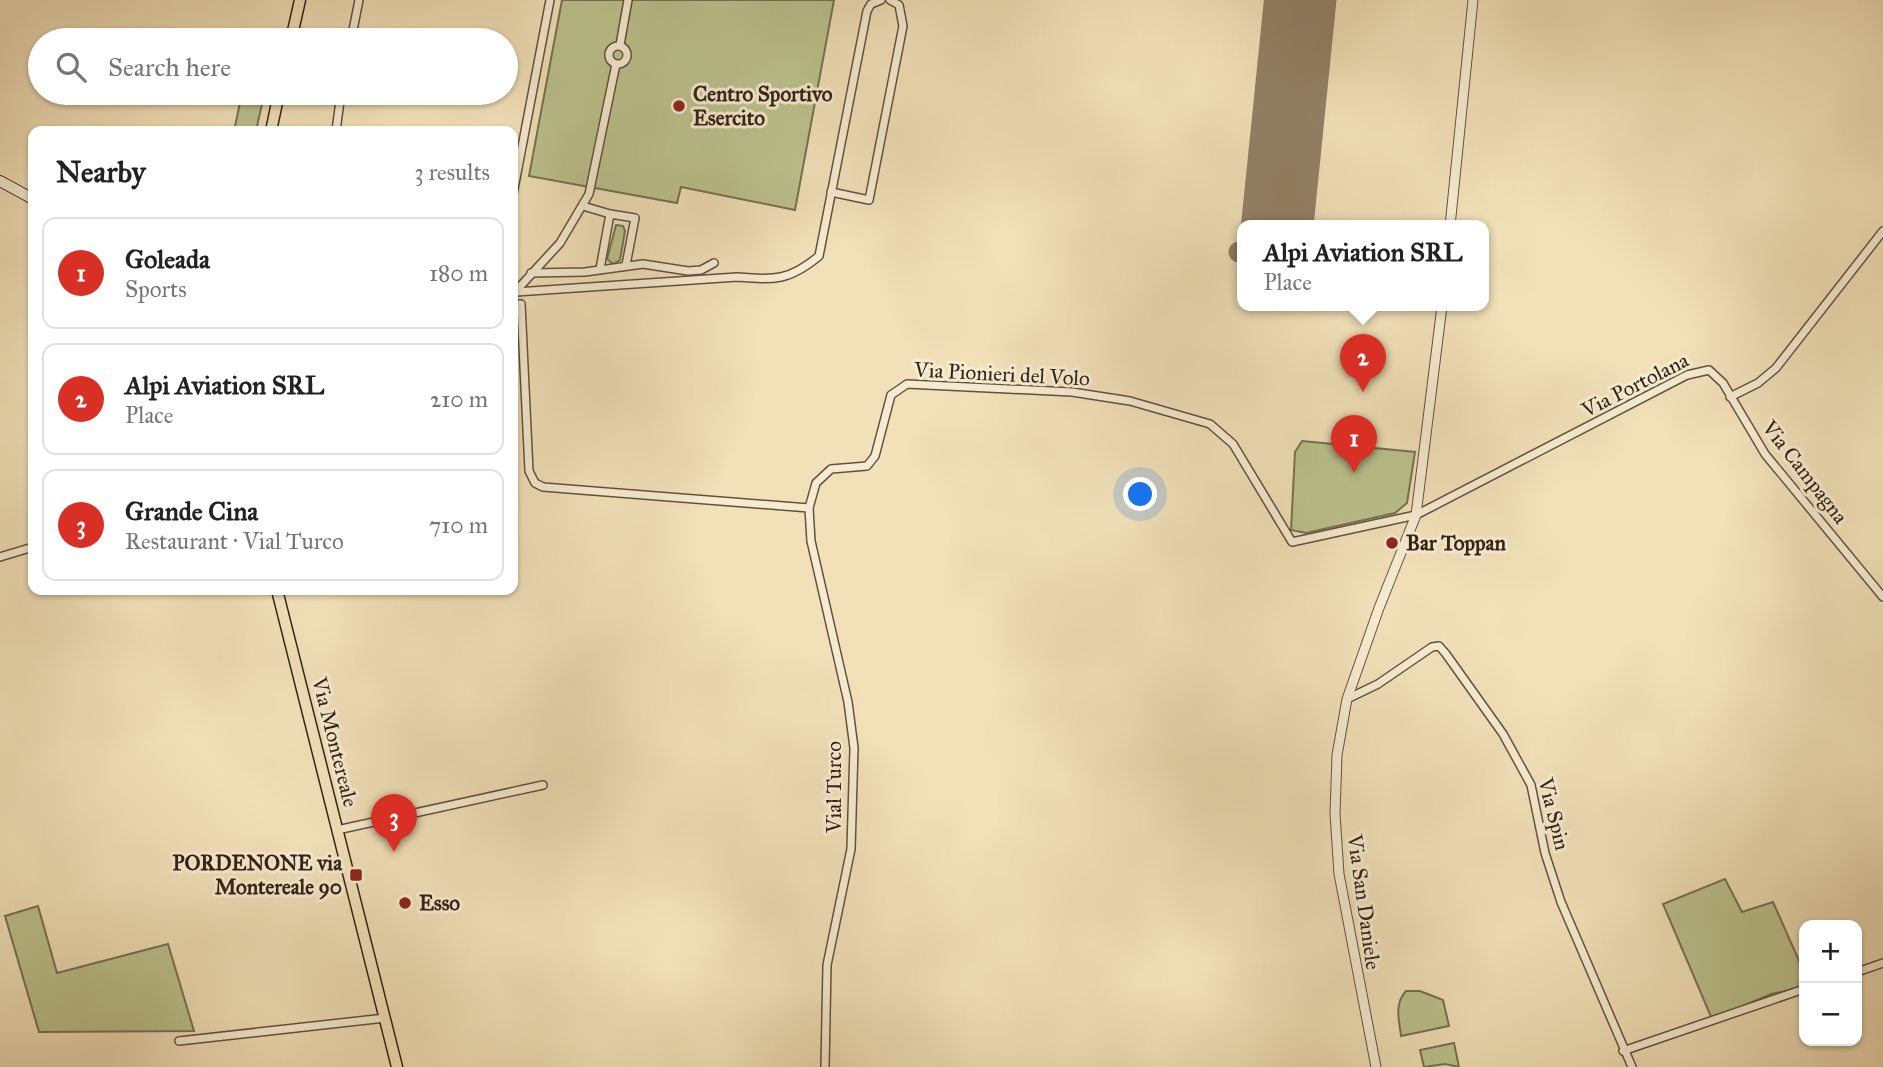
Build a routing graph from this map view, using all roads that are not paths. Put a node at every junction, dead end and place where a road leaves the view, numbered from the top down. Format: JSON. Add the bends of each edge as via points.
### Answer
{"nodes":[{"id":1,"x":300,"y":0,"type":"edge"},
{"id":2,"x":359,"y":0,"type":"edge"},
{"id":3,"x":550,"y":0,"type":"edge"},
{"id":4,"x":628,"y":0,"type":"edge"},
{"id":5,"x":881,"y":0,"type":"edge"},
{"id":6,"x":890,"y":0,"type":"edge"},
{"id":7,"x":1473,"y":0,"type":"edge"},
{"id":8,"x":294,"y":28,"type":"edge"},
{"id":9,"x":353,"y":28,"type":"edge"},
{"id":10,"x":620,"y":46,"type":"junction"},
{"id":11,"x":616,"y":64,"type":"junction"},
{"id":12,"x":276,"y":105,"type":"edge"},
{"id":13,"x":339,"y":105,"type":"edge"},
{"id":14,"x":272,"y":126,"type":"edge"},
{"id":15,"x":337,"y":126,"type":"edge"},
{"id":16,"x":518,"y":168,"type":"edge"},
{"id":17,"x":3,"y":183,"type":"edge"},
{"id":18,"x":831,"y":192,"type":"junction"},
{"id":19,"x":28,"y":196,"type":"edge"},
{"id":20,"x":583,"y":206,"type":"junction"},
{"id":21,"x":610,"y":214,"type":"junction"},
{"id":22,"x":1451,"y":220,"type":"edge"},
{"id":23,"x":1883,"y":231,"type":"edge"},
{"id":24,"x":714,"y":263,"type":"dead end"},
{"id":25,"x":626,"y":265,"type":"junction"},
{"id":26,"x":600,"y":270,"type":"junction"},
{"id":27,"x":531,"y":273,"type":"junction"},
{"id":28,"x":518,"y":289,"type":"edge"},
{"id":29,"x":518,"y":294,"type":"edge"},
{"id":30,"x":518,"y":304,"type":"edge"},
{"id":31,"x":1441,"y":311,"type":"edge"},
{"id":32,"x":1730,"y":397,"type":"junction"},
{"id":33,"x":809,"y":509,"type":"junction"},
{"id":34,"x":1416,"y":515,"type":"junction"},
{"id":35,"x":28,"y":549,"type":"edge"},
{"id":36,"x":0,"y":557,"type":"edge"},
{"id":37,"x":278,"y":595,"type":"edge"},
{"id":38,"x":1883,"y":597,"type":"edge"},
{"id":39,"x":1347,"y":699,"type":"junction"},
{"id":40,"x":543,"y":785,"type":"dead end"},
{"id":41,"x":337,"y":830,"type":"junction"},
{"id":42,"x":1883,"y":963,"type":"edge"},
{"id":43,"x":1862,"y":970,"type":"edge"},
{"id":44,"x":1799,"y":991,"type":"edge"},
{"id":45,"x":385,"y":1018,"type":"junction"},
{"id":46,"x":179,"y":1041,"type":"dead end"},
{"id":47,"x":1623,"y":1051,"type":"junction"},
{"id":48,"x":397,"y":1067,"type":"edge"},
{"id":49,"x":825,"y":1067,"type":"edge"},
{"id":50,"x":1376,"y":1067,"type":"edge"},
{"id":51,"x":1632,"y":1067,"type":"edge"}],
"edges":[{"from":1,"to":8,"type":"main road"},
{"from":2,"to":9,"type":"street"},
{"from":3,"to":16,"type":"street"},
{"from":4,"to":10,"type":"street"},
{"from":5,"to":18,"type":"street","via":[[867,11]]},
{"from":6,"to":18,"type":"street","via":[[899,5],[903,26],[869,200]]},
{"from":7,"to":22,"type":"street"},
{"from":10,"to":11,"type":"street","via":[[627,58]]},
{"from":10,"to":11,"type":"street","via":[[608,53]]},
{"from":11,"to":20,"type":"street","via":[[594,176]]},
{"from":12,"to":14,"type":"main road"},
{"from":13,"to":15,"type":"street"},
{"from":17,"to":19,"type":"main road"},
{"from":18,"to":29,"type":"street","via":[[819,256],[792,276]]},
{"from":20,"to":21,"type":"street"},
{"from":20,"to":27,"type":"street","via":[[560,243]]},
{"from":21,"to":25,"type":"street","via":[[635,218]]},
{"from":21,"to":26,"type":"street"},
{"from":23,"to":32,"type":"street","via":[[1776,368]]},
{"from":24,"to":25,"type":"street","via":[[688,271]]},
{"from":25,"to":26,"type":"street"},
{"from":26,"to":27,"type":"street"},
{"from":27,"to":28,"type":"street"},
{"from":30,"to":33,"type":"street","via":[[528,471],[535,483]]},
{"from":31,"to":34,"type":"street","name":"Via San Daniele"},
{"from":32,"to":34,"type":"street","name":"Via Portolana","via":[[1715,373],[1695,371]]},
{"from":32,"to":38,"type":"street","name":"Via Campagna","via":[[1765,454]]},
{"from":33,"to":34,"type":"street","name":"Via Pionieri del Volo","via":[[817,483],[831,469],[867,466],[875,456],[891,395],[907,384],[1072,392],[1130,401],[1210,424],[1233,444],[1292,542]]},
{"from":33,"to":49,"type":"street","name":"Vial Turco","via":[[811,541],[855,748],[852,849],[827,965]]},
{"from":34,"to":39,"type":"street","name":"Via San Daniele"},
{"from":35,"to":36,"type":"street"},
{"from":37,"to":41,"type":"main road","name":"Via Montereale"},
{"from":39,"to":47,"type":"street","name":"Via Spin","via":[[1432,647],[1439,646],[1446,654],[1503,734],[1531,785],[1551,874]]},
{"from":39,"to":50,"type":"street","name":"Via San Daniele","via":[[1337,755],[1339,874]]},
{"from":40,"to":41,"type":"street"},
{"from":41,"to":45,"type":"main road","name":"Via Montereale"},
{"from":42,"to":43,"type":"street"},
{"from":44,"to":47,"type":"street"},
{"from":45,"to":46,"type":"street"},
{"from":45,"to":48,"type":"main road","name":"Via Montereale"},
{"from":47,"to":51,"type":"street","name":"Via Spin"}]}
